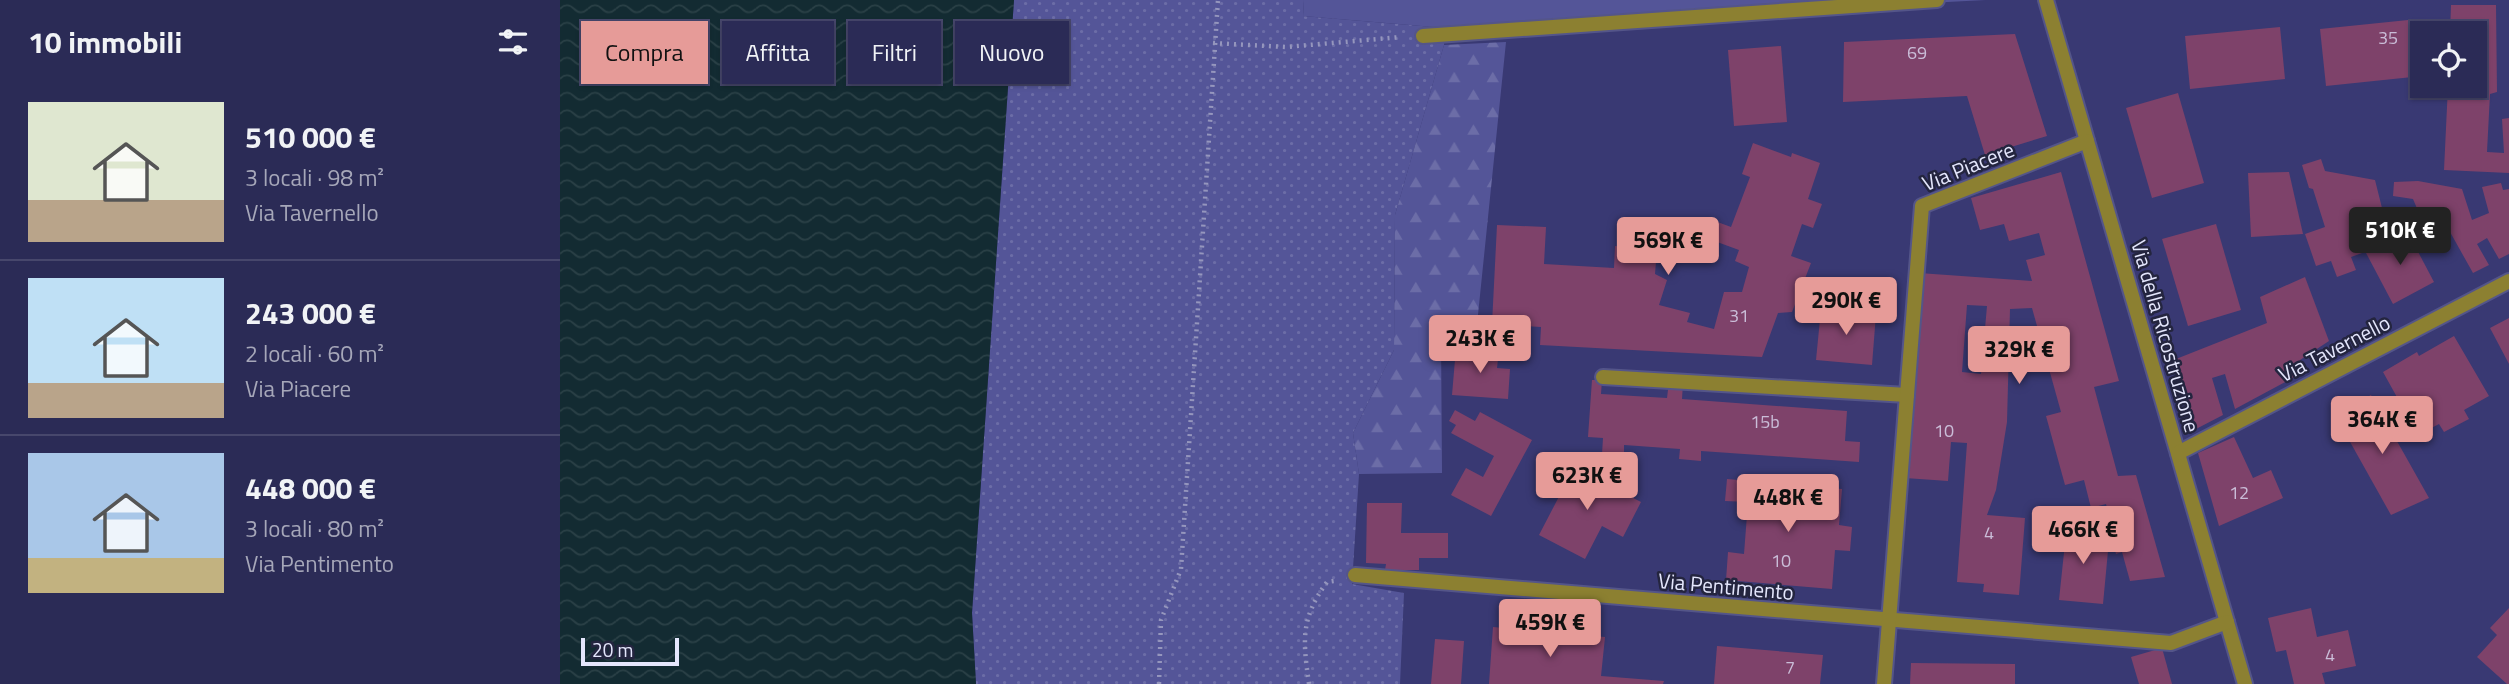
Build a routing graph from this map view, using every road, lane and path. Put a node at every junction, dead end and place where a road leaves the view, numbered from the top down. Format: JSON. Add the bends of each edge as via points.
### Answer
{"nodes":[{"id":1,"x":1218,"y":0,"type":"edge"},
{"id":2,"x":1937,"y":0,"type":"edge"},
{"id":3,"x":2046,"y":0,"type":"edge"},
{"id":4,"x":1423,"y":36,"type":"joint"},
{"id":5,"x":1213,"y":43,"type":"junction"},
{"id":6,"x":2087,"y":141,"type":"junction"},
{"id":7,"x":2509,"y":281,"type":"edge"},
{"id":8,"x":1603,"y":377,"type":"dead end"},
{"id":9,"x":1907,"y":395,"type":"junction"},
{"id":10,"x":2178,"y":453,"type":"junction"},
{"id":11,"x":1355,"y":575,"type":"joint"},
{"id":12,"x":1889,"y":620,"type":"junction"},
{"id":13,"x":2227,"y":622,"type":"junction"},
{"id":14,"x":1159,"y":684,"type":"edge"},
{"id":15,"x":1309,"y":684,"type":"edge"},
{"id":16,"x":1884,"y":684,"type":"edge"},
{"id":17,"x":2245,"y":684,"type":"edge"}],
"edges":[{"from":1,"to":5,"type":"path"},
{"from":2,"to":4,"type":"street"},
{"from":3,"to":6,"type":"street","name":"Via della Ricostruzione"},
{"from":4,"to":5,"type":"path","via":[[1286,47]]},
{"from":5,"to":14,"type":"path","via":[[1181,569],[1161,620]]},
{"from":6,"to":9,"type":"street","name":"Via Piacere","via":[[1922,206]]},
{"from":6,"to":10,"type":"street","name":"Via della Ricostruzione"},
{"from":7,"to":10,"type":"street","name":"Via Tavernello"},
{"from":8,"to":9,"type":"street"},
{"from":9,"to":12,"type":"street","name":"Via Piacere"},
{"from":10,"to":13,"type":"street","name":"Via della Ricostruzione"},
{"from":11,"to":12,"type":"street","name":"Via Pentimento"},
{"from":11,"to":15,"type":"path","via":[[1327,582],[1312,603],[1305,629]]},
{"from":12,"to":13,"type":"street","name":"Via Pentimento","via":[[2171,643]]},
{"from":12,"to":16,"type":"street","name":"Via Piacere"},
{"from":13,"to":17,"type":"street","name":"Via della Ricostruzione"}]}
